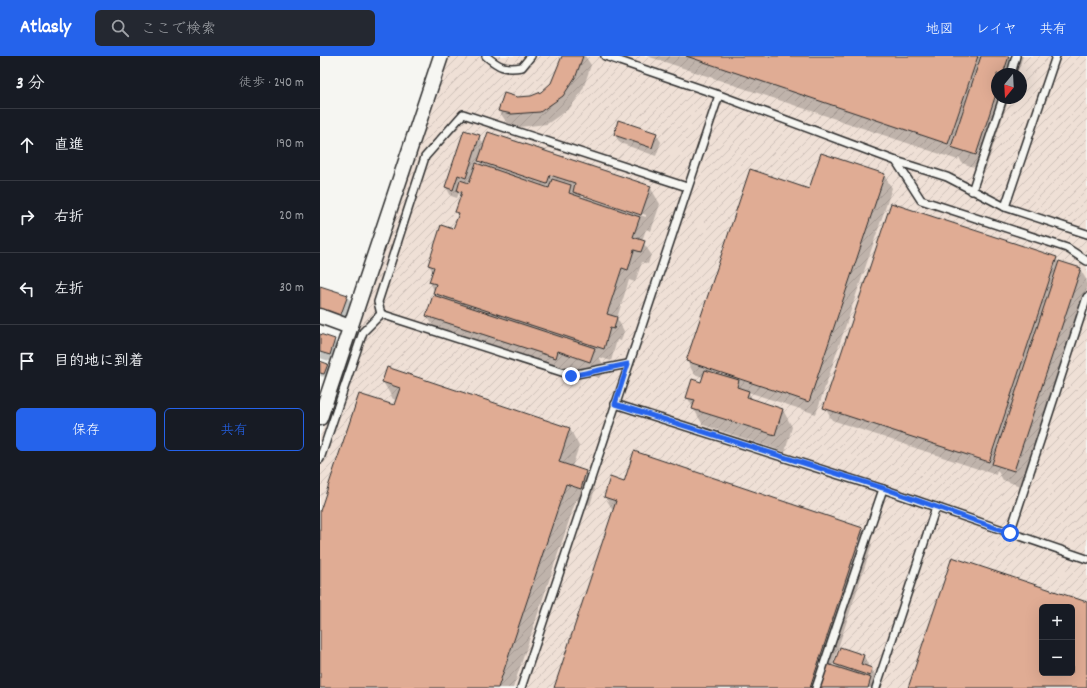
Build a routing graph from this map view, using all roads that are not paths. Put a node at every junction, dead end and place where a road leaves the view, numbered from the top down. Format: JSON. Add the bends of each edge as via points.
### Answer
{"nodes":[{"id":1,"x":441,"y":56,"type":"edge"},
{"id":2,"x":486,"y":56,"type":"edge"},
{"id":3,"x":531,"y":56,"type":"edge"},
{"id":4,"x":605,"y":56,"type":"edge"},
{"id":5,"x":1016,"y":56,"type":"edge"},
{"id":6,"x":1056,"y":56,"type":"edge"},
{"id":7,"x":1013,"y":68,"type":"edge"},
{"id":8,"x":719,"y":95,"type":"junction"},
{"id":9,"x":1001,"y":104,"type":"edge"},
{"id":10,"x":896,"y":161,"type":"junction"},
{"id":11,"x":687,"y":187,"type":"junction"},
{"id":12,"x":972,"y":190,"type":"junction"},
{"id":13,"x":1005,"y":208,"type":"junction"},
{"id":14,"x":1087,"y":234,"type":"edge"},
{"id":15,"x":1087,"y":261,"type":"edge"},
{"id":16,"x":1087,"y":297,"type":"edge"},
{"id":17,"x":381,"y":314,"type":"junction"},
{"id":18,"x":320,"y":316,"type":"edge"},
{"id":19,"x":350,"y":327,"type":"junction"},
{"id":20,"x":628,"y":364,"type":"junction"},
{"id":21,"x":615,"y":404,"type":"junction"},
{"id":22,"x":320,"y":418,"type":"edge"},
{"id":23,"x":320,"y":459,"type":"edge"},
{"id":24,"x":883,"y":488,"type":"junction"},
{"id":25,"x":936,"y":507,"type":"junction"},
{"id":26,"x":1010,"y":533,"type":"junction"},
{"id":27,"x":1087,"y":559,"type":"edge"},
{"id":28,"x":520,"y":688,"type":"edge"},
{"id":29,"x":816,"y":688,"type":"edge"},
{"id":30,"x":876,"y":688,"type":"edge"}],
"edges":[{"from":1,"to":19,"type":"street"},
{"from":2,"to":3,"type":"lane","via":[[495,64],[508,69],[522,67]]},
{"from":4,"to":8,"type":"lane"},
{"from":5,"to":7,"type":"lane"},
{"from":6,"to":13,"type":"lane"},
{"from":8,"to":10,"type":"lane"},
{"from":8,"to":11,"type":"lane"},
{"from":9,"to":12,"type":"lane"},
{"from":10,"to":12,"type":"lane","via":[[947,177]]},
{"from":10,"to":15,"type":"lane","via":[[921,200],[1067,248]]},
{"from":11,"to":17,"type":"lane","via":[[464,114],[425,157],[378,302]]},
{"from":11,"to":20,"type":"lane"},
{"from":12,"to":13,"type":"lane"},
{"from":13,"to":14,"type":"lane"},
{"from":16,"to":26,"type":"lane"},
{"from":17,"to":20,"type":"lane","via":[[571,376]]},
{"from":17,"to":23,"type":"lane","via":[[362,332]]},
{"from":18,"to":19,"type":"street"},
{"from":19,"to":22,"type":"street"},
{"from":20,"to":21,"type":"lane"},
{"from":21,"to":24,"type":"lane"},
{"from":21,"to":28,"type":"lane"},
{"from":24,"to":25,"type":"lane"},
{"from":24,"to":29,"type":"lane"},
{"from":25,"to":26,"type":"lane"},
{"from":25,"to":30,"type":"lane"},
{"from":26,"to":27,"type":"lane"}]}
